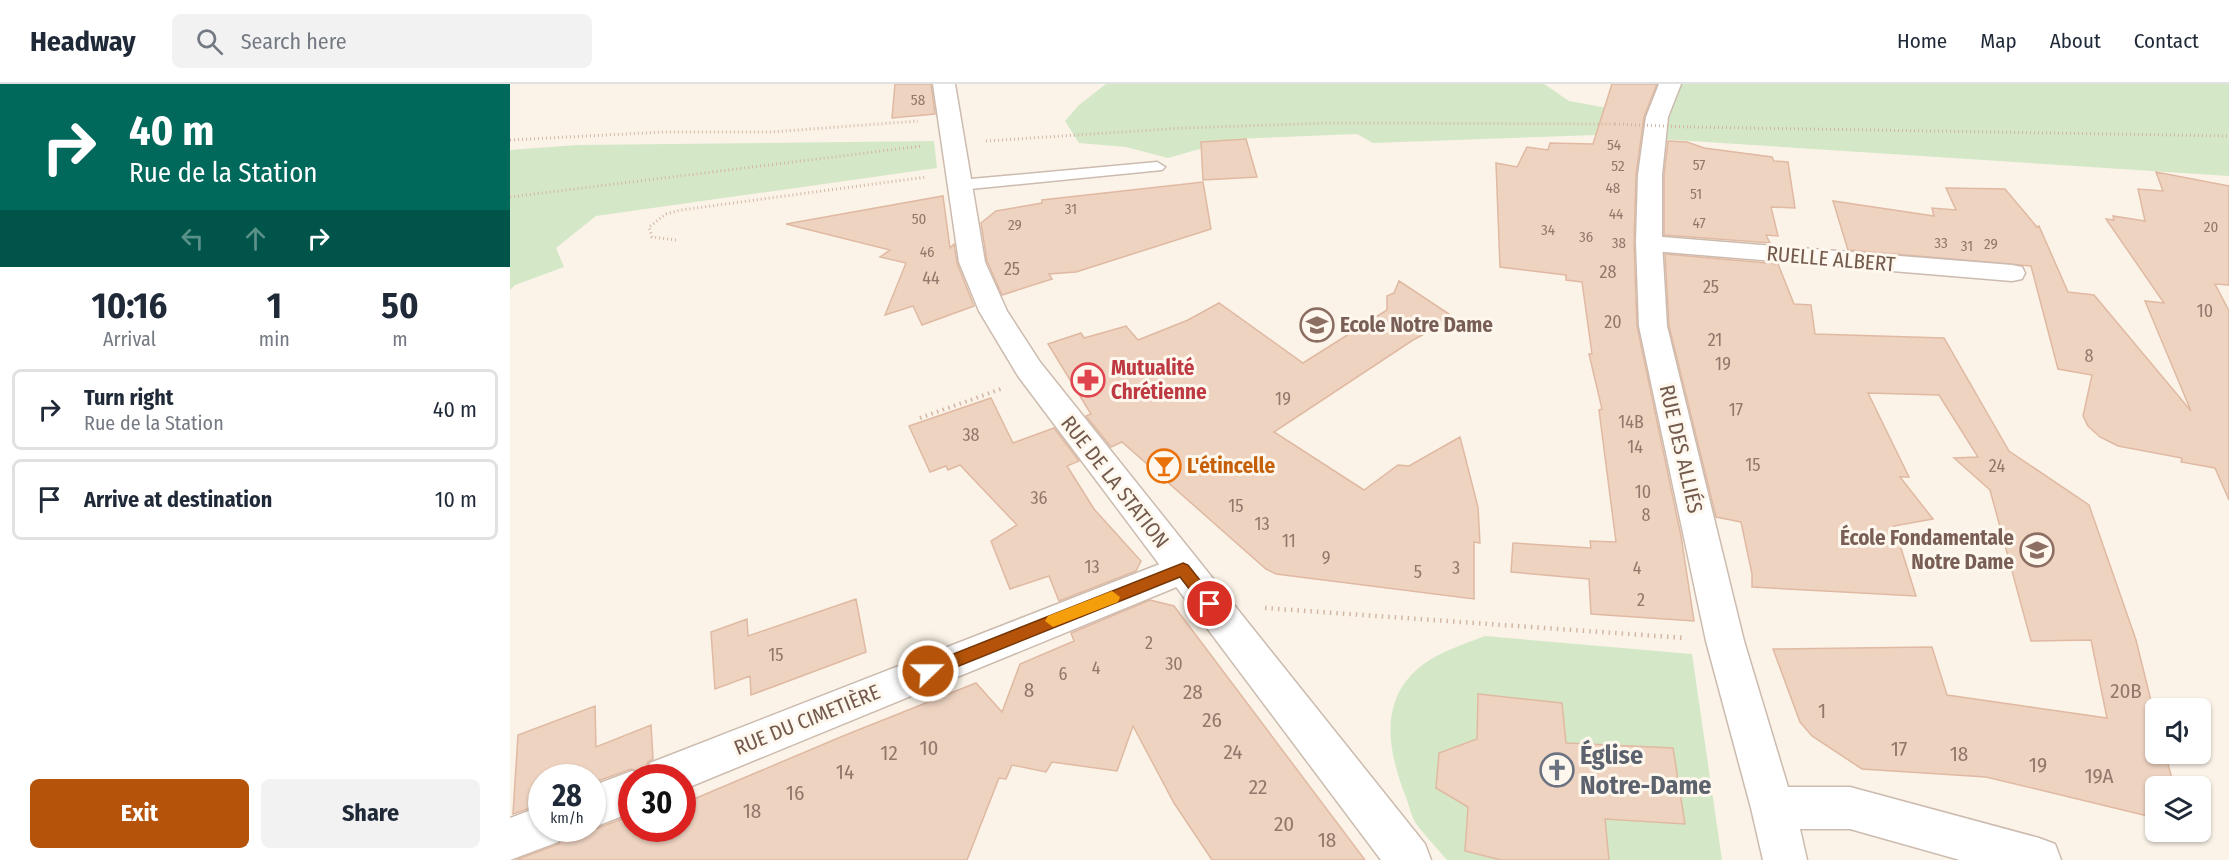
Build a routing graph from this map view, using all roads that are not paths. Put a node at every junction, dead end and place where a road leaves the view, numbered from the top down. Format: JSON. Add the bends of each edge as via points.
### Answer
{"nodes":[{"id":1,"x":944,"y":84,"type":"edge"},
{"id":2,"x":1670,"y":84,"type":"edge"},
{"id":3,"x":1157,"y":167,"type":"dead end"},
{"id":4,"x":959,"y":179,"type":"junction"},
{"id":5,"x":1650,"y":244,"type":"junction"},
{"id":6,"x":2012,"y":273,"type":"dead end"},
{"id":7,"x":1183,"y":569,"type":"junction"},
{"id":8,"x":696,"y":765,"type":"edge"},
{"id":9,"x":1773,"y":808,"type":"junction"},
{"id":10,"x":528,"y":833,"type":"edge"},
{"id":11,"x":510,"y":840,"type":"edge"},
{"id":12,"x":1409,"y":860,"type":"edge"},
{"id":13,"x":1785,"y":860,"type":"edge"},
{"id":14,"x":2034,"y":860,"type":"edge"}],
"edges":[{"from":1,"to":4,"type":"street","name":"RUE DE LA STATION"},
{"from":2,"to":5,"type":"street","name":"RUE DES ALLIÉS","via":[[1653,139]]},
{"from":3,"to":4,"type":"lane"},
{"from":4,"to":7,"type":"street","name":"RUE DE LA STATION","via":[[972,262],[993,311],[1035,377]]},
{"from":5,"to":6,"type":"street","name":"RUELLE ALBERT"},
{"from":5,"to":9,"type":"street","name":"RUE DES ALLIÉS","via":[[1653,326],[1725,641]]},
{"from":7,"to":8,"type":"street","name":"RUE DU CIMETIÈRE"},
{"from":7,"to":12,"type":"street","name":"RUE DE LA STATION"},
{"from":9,"to":13,"type":"street","name":"RUE DES ALLIÉS"},
{"from":9,"to":14,"type":"street","via":[[1850,808]]},
{"from":10,"to":11,"type":"street"}]}
